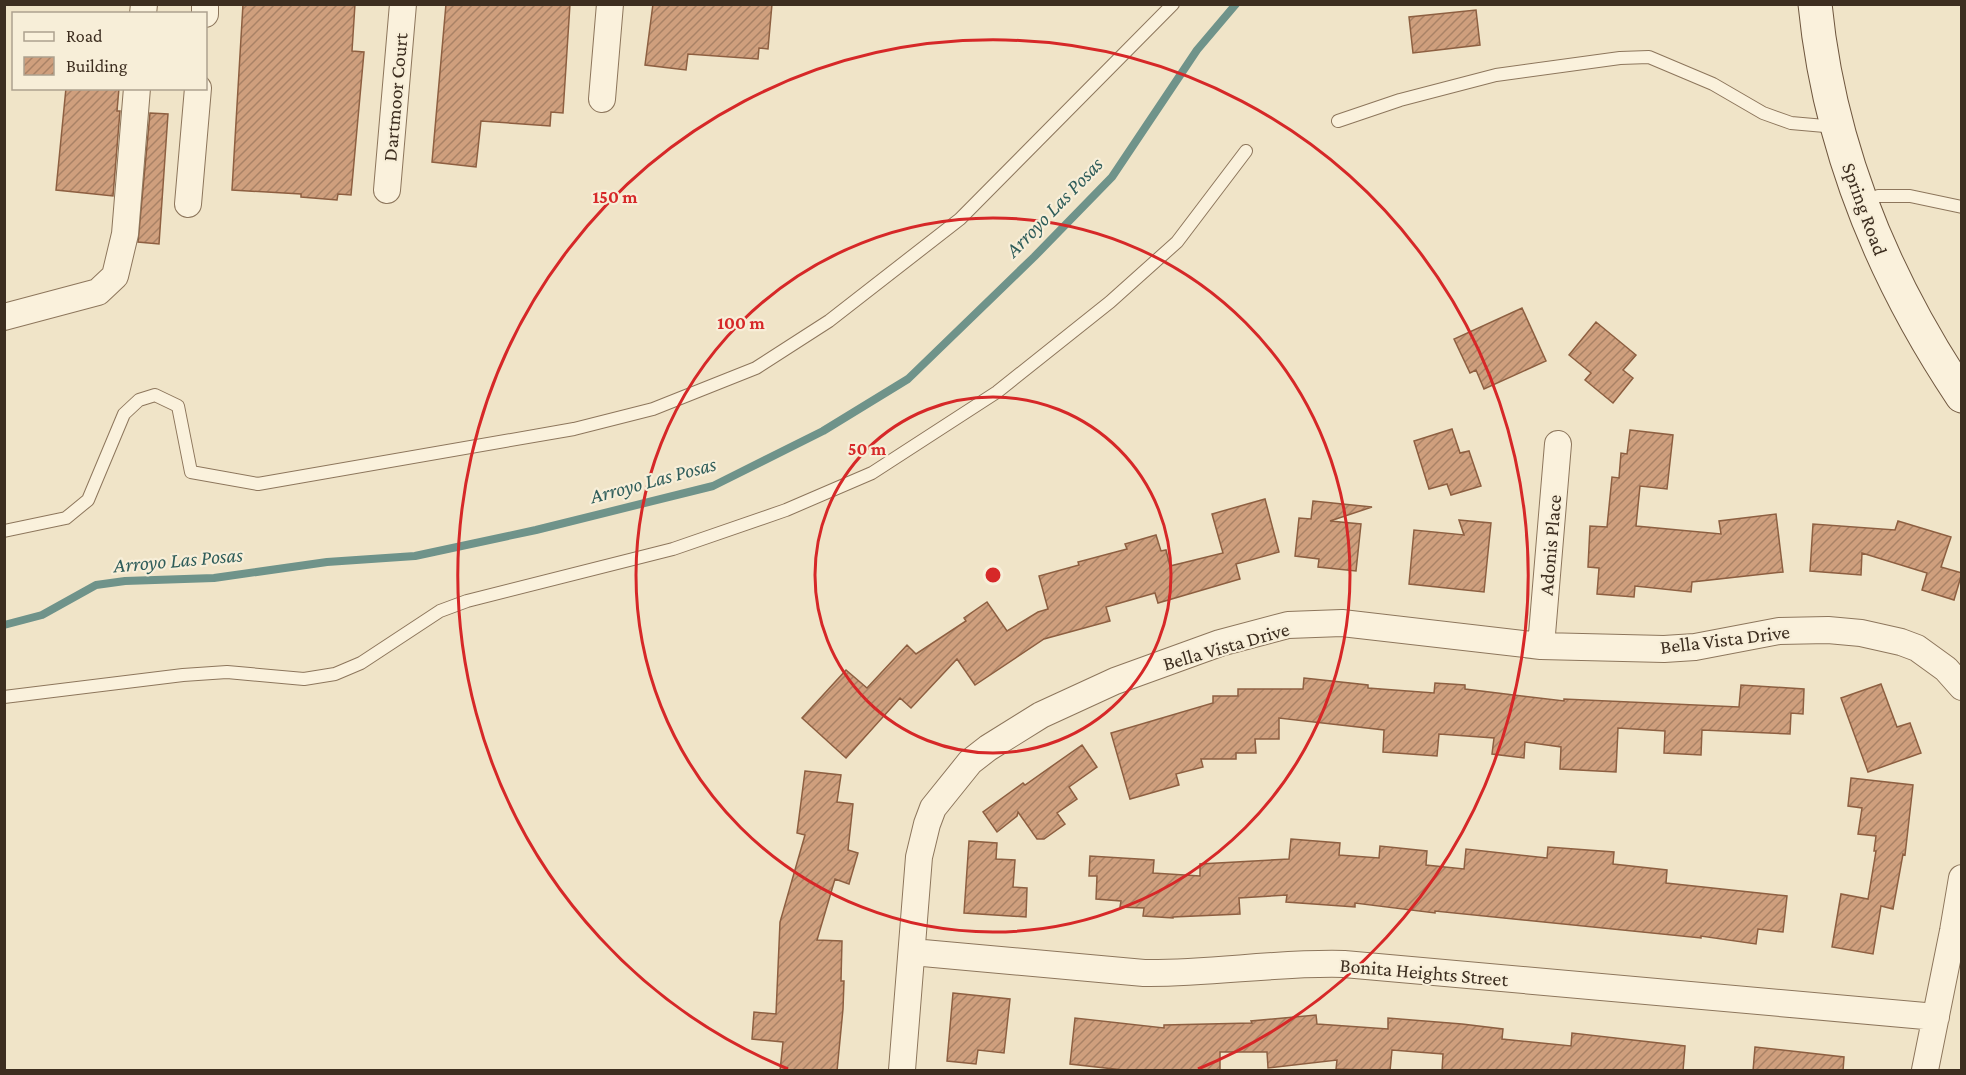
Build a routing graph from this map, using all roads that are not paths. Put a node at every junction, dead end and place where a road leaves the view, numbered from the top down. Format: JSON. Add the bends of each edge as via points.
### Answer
{"nodes":[{"id":1,"x":403,"y":4,"type":"edge"},
{"id":2,"x":610,"y":4,"type":"edge"},
{"id":3,"x":1173,"y":4,"type":"edge"},
{"id":4,"x":1815,"y":4,"type":"edge"},
{"id":5,"x":1835,"y":4,"type":"edge"},
{"id":6,"x":137,"y":90,"type":"edge"},
{"id":7,"x":198,"y":90,"type":"edge"},
{"id":8,"x":602,"y":99,"type":"dead end"},
{"id":9,"x":1338,"y":121,"type":"dead end"},
{"id":10,"x":1837,"y":128,"type":"junction"},
{"id":11,"x":1246,"y":151,"type":"dead end"},
{"id":12,"x":387,"y":190,"type":"dead end"},
{"id":13,"x":1878,"y":196,"type":"junction"},
{"id":14,"x":188,"y":204,"type":"dead end"},
{"id":15,"x":1962,"y":207,"type":"edge"},
{"id":16,"x":4,"y":317,"type":"edge"},
{"id":17,"x":1962,"y":356,"type":"edge"},
{"id":18,"x":1962,"y":396,"type":"edge"},
{"id":19,"x":1558,"y":444,"type":"dead end"},
{"id":20,"x":4,"y":531,"type":"edge"},
{"id":21,"x":1541,"y":645,"type":"junction"},
{"id":22,"x":1962,"y":687,"type":"edge"},
{"id":23,"x":4,"y":697,"type":"edge"},
{"id":24,"x":1962,"y":878,"type":"edge"},
{"id":25,"x":912,"y":952,"type":"junction"},
{"id":26,"x":1936,"y":1017,"type":"junction"},
{"id":27,"x":903,"y":1071,"type":"edge"},
{"id":28,"x":1925,"y":1071,"type":"edge"}],
"edges":[{"from":1,"to":12,"type":"street","name":"Dartmoor Court"},
{"from":2,"to":8,"type":"street"},
{"from":3,"to":20,"type":"lane","via":[[960,219],[829,321],[756,368],[653,409],[573,429],[258,484],[191,472],[178,406],[155,395],[139,400],[124,414],[88,500],[66,518]]},
{"from":4,"to":10,"type":"main road","name":"Spring Road","via":[[1819,49]]},
{"from":5,"to":13,"type":"main road","name":"Spring Road","via":[[1845,80]]},
{"from":6,"to":16,"type":"street","via":[[125,234],[115,276],[98,292]]},
{"from":7,"to":14,"type":"street"},
{"from":9,"to":10,"type":"lane","via":[[1496,75],[1649,57],[1713,84],[1763,113],[1791,123]]},
{"from":10,"to":18,"type":"main road","name":"Spring Road","via":[[1882,255],[1938,360]]},
{"from":11,"to":23,"type":"lane","via":[[1177,242],[1110,302],[997,393],[872,473],[786,510],[673,549],[440,611],[361,663],[335,674],[304,679],[227,672],[183,675]]},
{"from":13,"to":15,"type":"lane","via":[[1910,196]]},
{"from":13,"to":17,"type":"main road","name":"Spring Road","via":[[1918,287]]},
{"from":19,"to":21,"type":"street","name":"Adonis Place"},
{"from":21,"to":22,"type":"street","name":"Bella Vista Drive","via":[[1664,650],[1779,631],[1828,630],[1871,635],[1917,648],[1946,669]]},
{"from":21,"to":25,"type":"street","name":"Bella Vista Drive","via":[[1342,622],[1288,625],[1220,643],[1114,681],[1041,715],[970,762],[933,808],[919,856]]},
{"from":24,"to":26,"type":"street"},
{"from":25,"to":26,"type":"street","name":"Bonita Heights Street","via":[[1175,974],[1344,964]]},
{"from":25,"to":27,"type":"street","name":"Bella Vista Drive"},
{"from":26,"to":28,"type":"street"}]}
